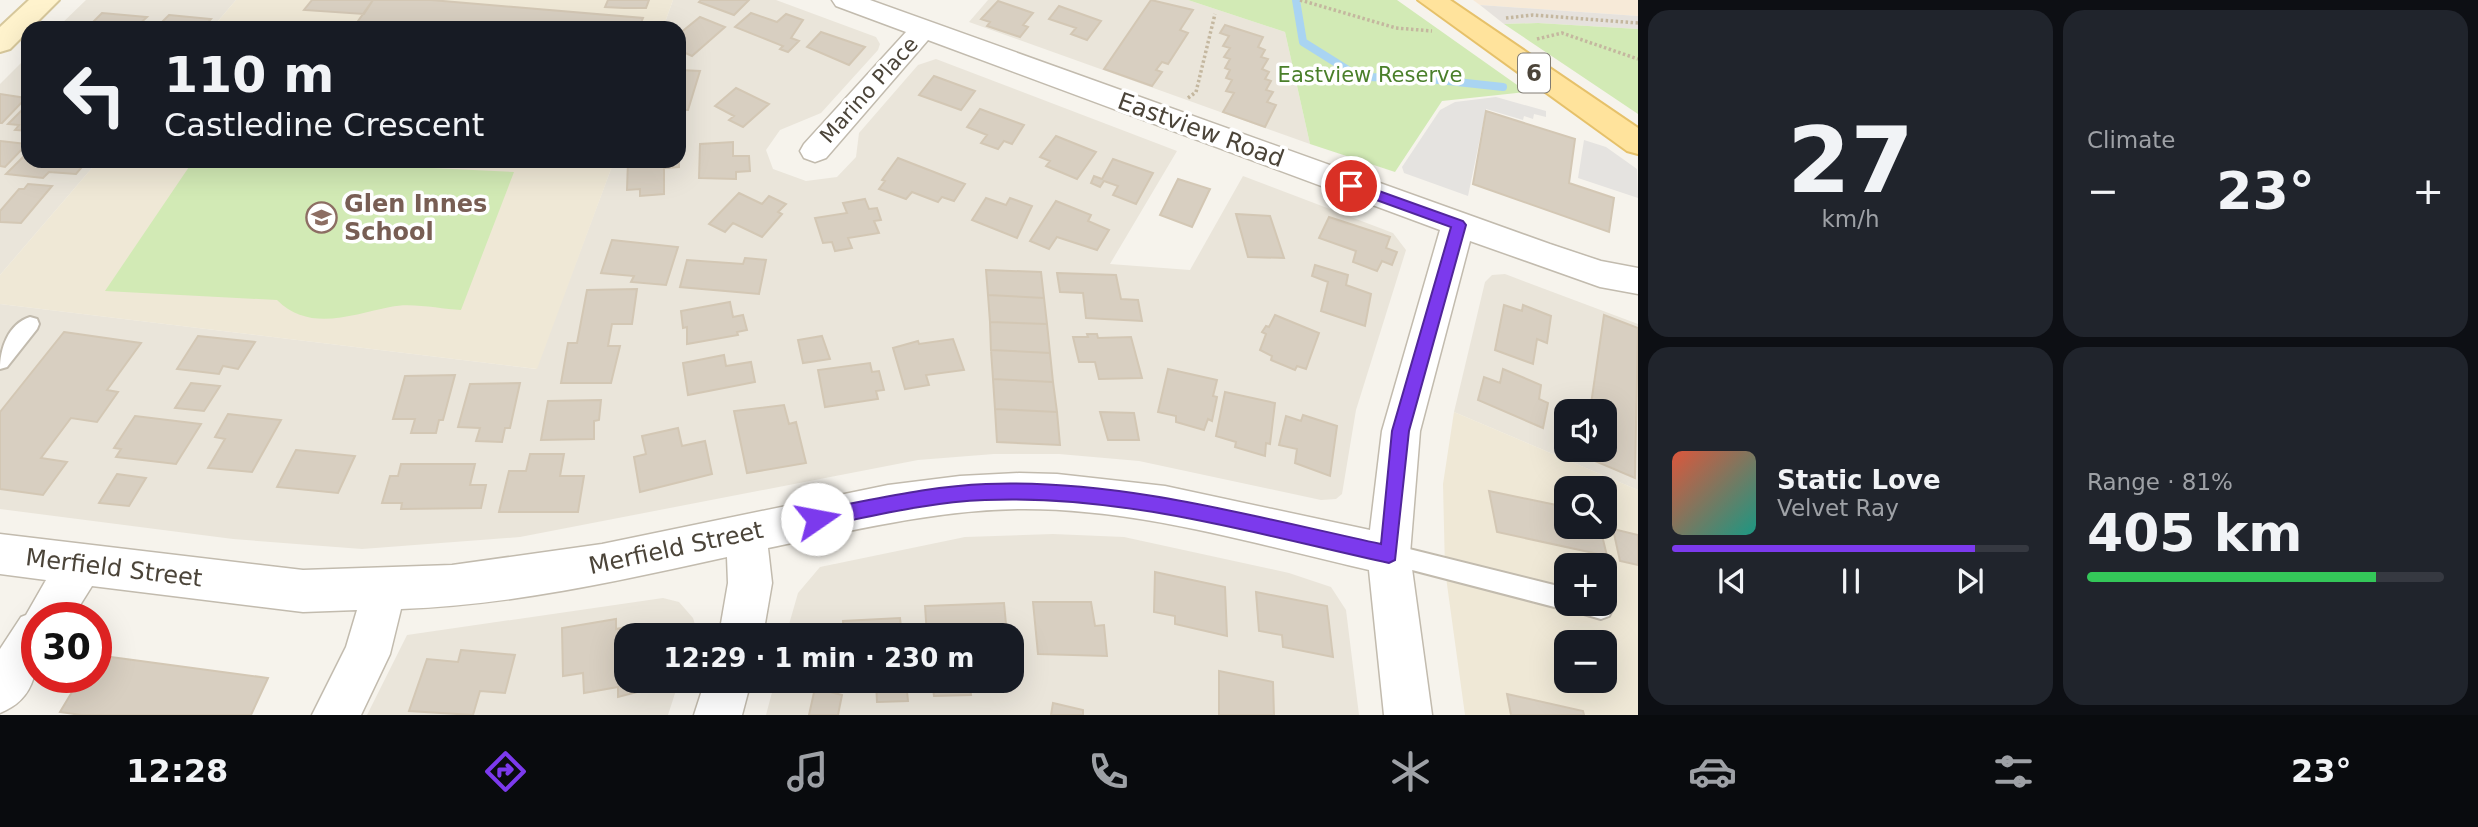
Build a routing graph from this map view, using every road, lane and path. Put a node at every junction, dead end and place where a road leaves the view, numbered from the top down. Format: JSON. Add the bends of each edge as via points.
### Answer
{"nodes":[{"id":1,"x":46,"y":0,"type":"edge"},
{"id":2,"x":845,"y":0,"type":"edge"},
{"id":3,"x":1300,"y":0,"type":"edge"},
{"id":4,"x":1432,"y":0,"type":"edge"},
{"id":5,"x":1215,"y":14,"type":"dead end"},
{"id":6,"x":24,"y":21,"type":"edge"},
{"id":7,"x":21,"y":23,"type":"edge"},
{"id":8,"x":1638,"y":23,"type":"edge"},
{"id":9,"x":1452,"y":27,"type":"junction"},
{"id":10,"x":923,"y":29,"type":"junction"},
{"id":11,"x":1529,"y":41,"type":"dead end"},
{"id":12,"x":0,"y":43,"type":"edge"},
{"id":13,"x":1638,"y":59,"type":"edge"},
{"id":14,"x":1184,"y":102,"type":"dead end"},
{"id":15,"x":1638,"y":143,"type":"edge"},
{"id":16,"x":815,"y":151,"type":"dead end"},
{"id":17,"x":1458,"y":225,"type":"junction"},
{"id":18,"x":1638,"y":281,"type":"edge"},
{"id":19,"x":30,"y":324,"type":"dead end"},
{"id":20,"x":0,"y":361,"type":"edge"},
{"id":21,"x":746,"y":533,"type":"junction"},
{"id":22,"x":0,"y":554,"type":"edge"},
{"id":23,"x":1389,"y":554,"type":"junction"},
{"id":24,"x":80,"y":565,"type":"junction"},
{"id":25,"x":384,"y":590,"type":"junction"},
{"id":26,"x":1554,"y":596,"type":"edge"},
{"id":27,"x":57,"y":602,"type":"edge"},
{"id":28,"x":743,"y":623,"type":"edge"},
{"id":29,"x":21,"y":658,"type":"edge"},
{"id":30,"x":0,"y":690,"type":"edge"},
{"id":31,"x":724,"y":693,"type":"edge"},
{"id":32,"x":336,"y":715,"type":"edge"},
{"id":33,"x":718,"y":715,"type":"edge"},
{"id":34,"x":1408,"y":715,"type":"edge"}],
"edges":[{"from":1,"to":6,"type":"main road"},
{"from":2,"to":10,"type":"street","name":"Eastview Road"},
{"from":3,"to":9,"type":"path","via":[[1396,28]]},
{"from":4,"to":9,"type":"main road","number":"6"},
{"from":5,"to":14,"type":"path","via":[[1196,92]]},
{"from":7,"to":12,"type":"main road"},
{"from":8,"to":9,"type":"path","via":[[1533,15]]},
{"from":9,"to":15,"type":"main road","number":"6"},
{"from":10,"to":16,"type":"street","name":"Marino Place"},
{"from":10,"to":17,"type":"street","name":"Eastview Road"},
{"from":11,"to":13,"type":"path","via":[[1562,33]]},
{"from":17,"to":18,"type":"street","name":"Eastview Road","via":[[1600,274]]},
{"from":17,"to":23,"type":"street","via":[[1401,431]]},
{"from":19,"to":20,"type":"lane"},
{"from":21,"to":23,"type":"street","name":"Merfield Street","via":[[928,498],[1057,492],[1165,505]]},
{"from":21,"to":25,"type":"street","name":"Merfield Street","via":[[559,572]]},
{"from":21,"to":28,"type":"street","via":[[750,583]]},
{"from":22,"to":24,"type":"street","name":"Merfield Street"},
{"from":23,"to":26,"type":"lane"},
{"from":23,"to":34,"type":"street"},
{"from":24,"to":25,"type":"street","name":"Merfield Street","via":[[303,591]]},
{"from":24,"to":27,"type":"street"},
{"from":25,"to":32,"type":"street","via":[[367,654]]},
{"from":29,"to":30,"type":"street"},
{"from":31,"to":33,"type":"street"}]}
